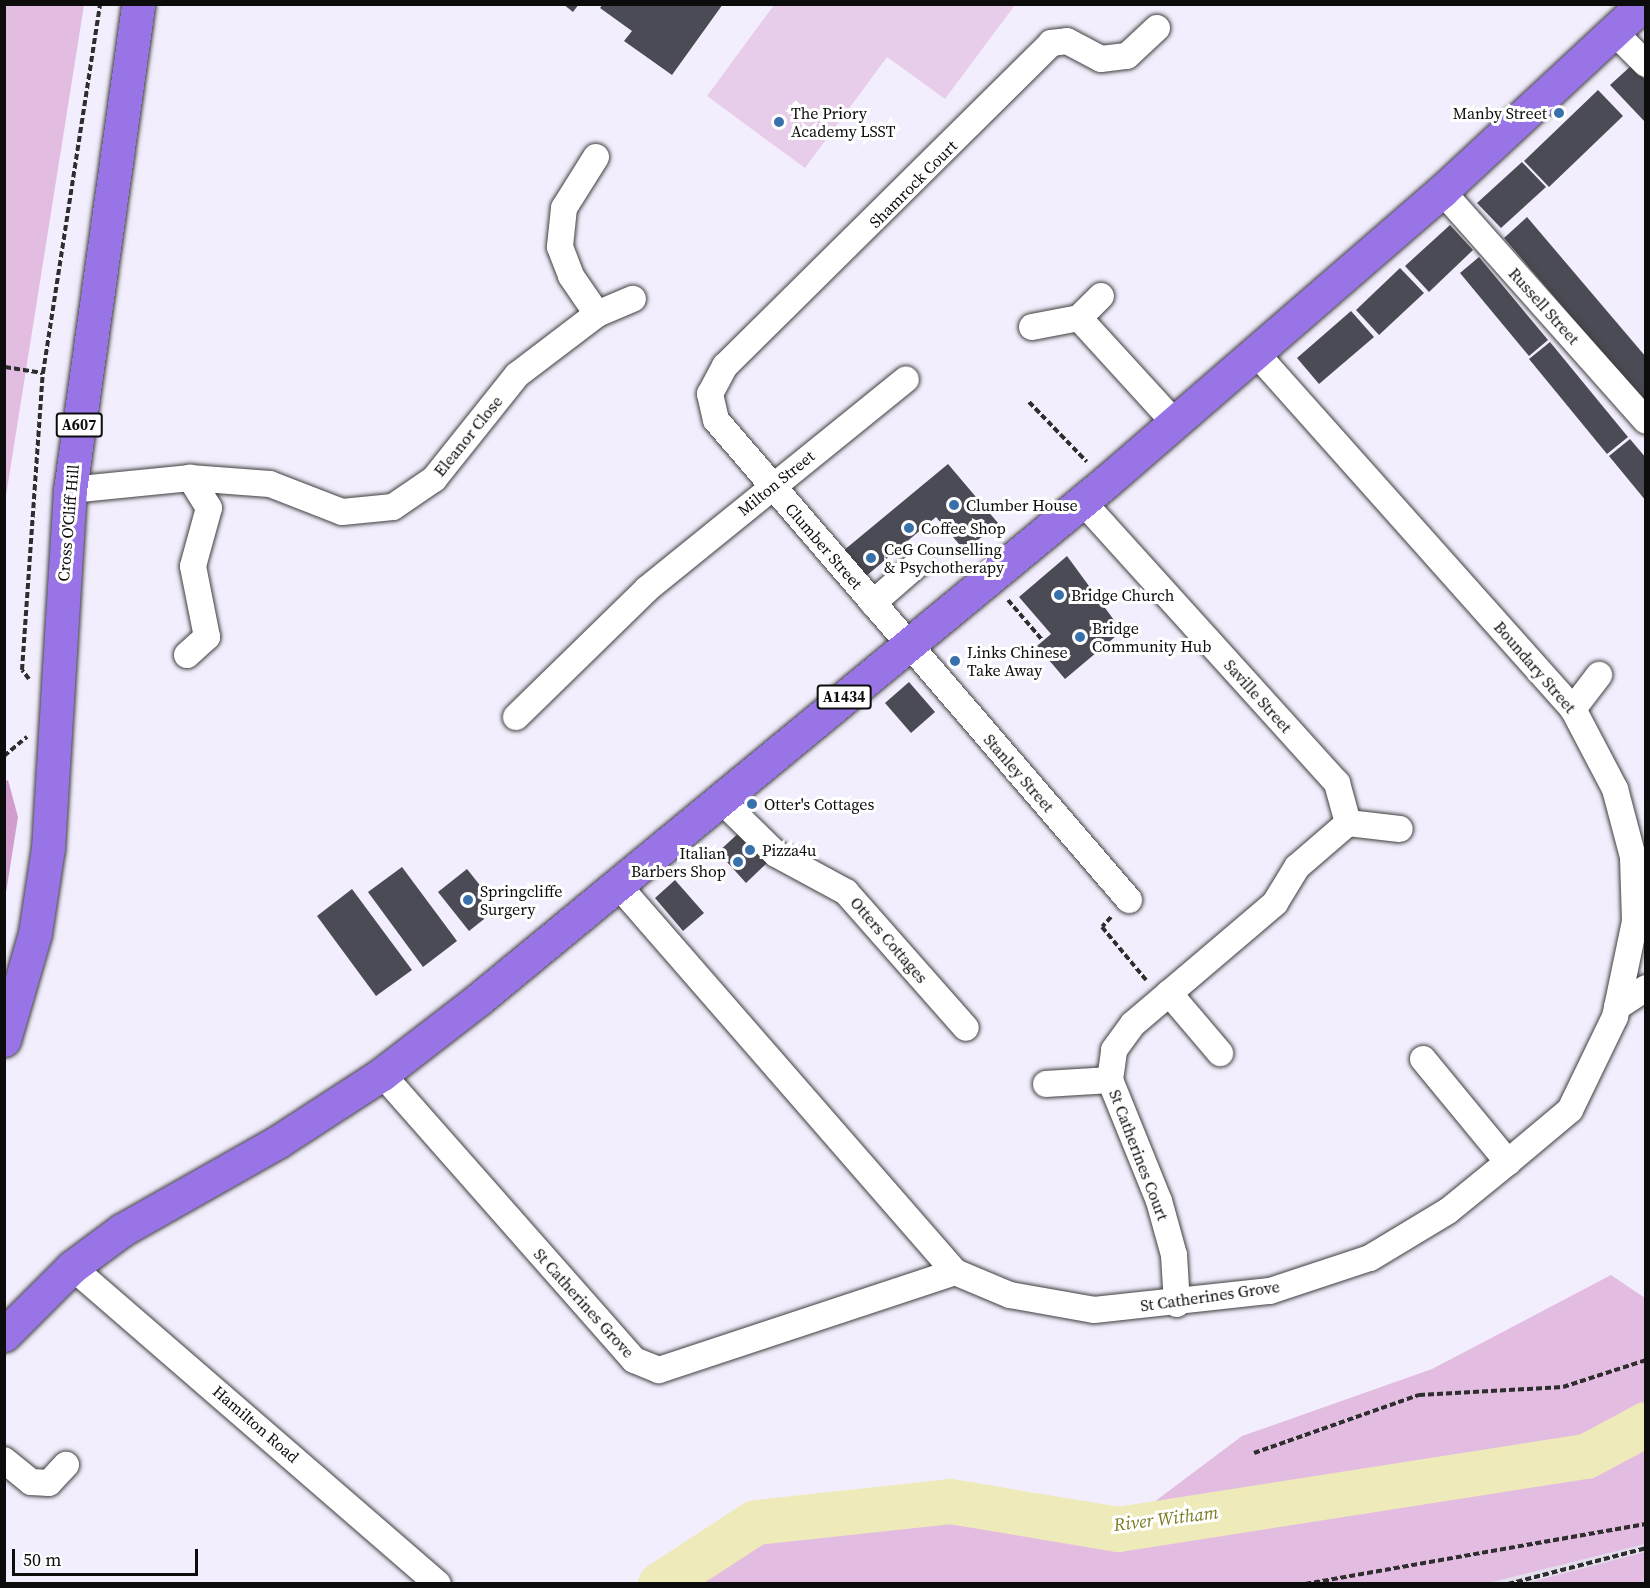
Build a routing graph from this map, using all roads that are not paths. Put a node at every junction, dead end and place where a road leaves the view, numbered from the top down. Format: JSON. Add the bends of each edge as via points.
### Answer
{"nodes":[{"id":1,"x":138,"y":4,"type":"edge"},
{"id":2,"x":1643,"y":4,"type":"edge"},
{"id":3,"x":1157,"y":28,"type":"dead end"},
{"id":4,"x":1614,"y":32,"type":"junction"},
{"id":5,"x":1646,"y":64,"type":"edge"},
{"id":6,"x":596,"y":157,"type":"dead end"},
{"id":7,"x":1442,"y":191,"type":"junction"},
{"id":8,"x":1101,"y":296,"type":"dead end"},
{"id":9,"x":633,"y":299,"type":"dead end"},
{"id":10,"x":597,"y":314,"type":"junction"},
{"id":11,"x":1079,"y":318,"type":"junction"},
{"id":12,"x":1032,"y":327,"type":"dead end"},
{"id":13,"x":1256,"y":353,"type":"junction"},
{"id":14,"x":906,"y":379,"type":"dead end"},
{"id":15,"x":716,"y":420,"type":"joint"},
{"id":16,"x":1646,"y":421,"type":"edge"},
{"id":17,"x":1175,"y":423,"type":"junction"},
{"id":18,"x":190,"y":478,"type":"junction"},
{"id":19,"x":772,"y":486,"type":"junction"},
{"id":20,"x":70,"y":490,"type":"junction"},
{"id":21,"x":1094,"y":492,"type":"junction"},
{"id":22,"x":920,"y":562,"type":"dead end"},
{"id":23,"x":873,"y":603,"type":"junction"},
{"id":24,"x":909,"y":645,"type":"junction"},
{"id":25,"x":186,"y":655,"type":"dead end"},
{"id":26,"x":1599,"y":675,"type":"dead end"},
{"id":27,"x":1573,"y":709,"type":"junction"},
{"id":28,"x":516,"y":717,"type":"dead end"},
{"id":29,"x":719,"y":798,"type":"junction"},
{"id":30,"x":1348,"y":823,"type":"junction"},
{"id":31,"x":1400,"y":829,"type":"dead end"},
{"id":32,"x":618,"y":885,"type":"junction"},
{"id":33,"x":1129,"y":900,"type":"road end"},
{"id":34,"x":1646,"y":988,"type":"edge"},
{"id":35,"x":1165,"y":996,"type":"junction"},
{"id":36,"x":1617,"y":1007,"type":"junction"},
{"id":37,"x":966,"y":1028,"type":"dead end"},
{"id":38,"x":4,"y":1040,"type":"edge"},
{"id":39,"x":1220,"y":1053,"type":"dead end"},
{"id":40,"x":1423,"y":1059,"type":"dead end"},
{"id":41,"x":382,"y":1074,"type":"junction"},
{"id":42,"x":1110,"y":1080,"type":"junction"},
{"id":43,"x":1046,"y":1084,"type":"dead end"},
{"id":44,"x":1508,"y":1162,"type":"junction"},
{"id":45,"x":72,"y":1267,"type":"junction"},
{"id":46,"x":955,"y":1272,"type":"junction"},
{"id":47,"x":1177,"y":1304,"type":"junction"},
{"id":48,"x":4,"y":1335,"type":"edge"},
{"id":49,"x":4,"y":1460,"type":"edge"},
{"id":50,"x":66,"y":1465,"type":"dead end"},
{"id":51,"x":438,"y":1584,"type":"edge"}],
"edges":[{"from":1,"to":20,"type":"main road","name":"Cross O'Cliff Hill","number":"A607"},
{"from":2,"to":4,"type":"main road","number":"A1434"},
{"from":3,"to":15,"type":"street","name":"Shamrock Court","via":[[1127,56],[1101,59],[1067,41],[1051,43],[725,366],[710,394]]},
{"from":4,"to":5,"type":"street"},
{"from":4,"to":7,"type":"main road","number":"A1434"},
{"from":6,"to":10,"type":"street","via":[[564,208],[560,247],[571,276]]},
{"from":7,"to":13,"type":"main road","number":"A1434"},
{"from":7,"to":16,"type":"street","name":"Russell Street"},
{"from":8,"to":11,"type":"street"},
{"from":9,"to":10,"type":"street","name":"Eleanor Close"},
{"from":10,"to":18,"type":"street","name":"Eleanor Close","via":[[517,375],[434,479],[393,507],[342,512],[270,484]]},
{"from":11,"to":12,"type":"street"},
{"from":11,"to":17,"type":"street"},
{"from":13,"to":17,"type":"main road","number":"A1434"},
{"from":13,"to":27,"type":"street","name":"Boundary Street"},
{"from":14,"to":19,"type":"street","name":"Milton Street"},
{"from":15,"to":19,"type":"street","name":"Clumber Street"},
{"from":17,"to":21,"type":"main road","number":"A1434"},
{"from":18,"to":20,"type":"street","name":"Eleanor Close"},
{"from":18,"to":25,"type":"street","via":[[209,508],[193,566],[207,637]]},
{"from":19,"to":23,"type":"street","name":"Clumber Street"},
{"from":19,"to":28,"type":"street","name":"Milton Street","via":[[647,589]]},
{"from":20,"to":38,"type":"main road","name":"Cross O'Cliff Hill","number":"A607","via":[[48,848],[35,933]]},
{"from":21,"to":24,"type":"main road","number":"A1434"},
{"from":21,"to":30,"type":"street","name":"Saville Street","via":[[1337,783]]},
{"from":22,"to":23,"type":"street"},
{"from":23,"to":24,"type":"street","name":"Clumber Street"},
{"from":24,"to":29,"type":"main road","number":"A1434"},
{"from":24,"to":33,"type":"street","name":"Stanley Street"},
{"from":26,"to":27,"type":"street"},
{"from":27,"to":36,"type":"street","name":"Boundary Street","via":[[1615,789],[1633,857],[1635,921]]},
{"from":29,"to":32,"type":"main road","number":"A1434"},
{"from":29,"to":37,"type":"street","name":"Otters Cottages","via":[[776,854],[846,892]]},
{"from":30,"to":31,"type":"street"},
{"from":30,"to":35,"type":"street","name":"St Catherines Court","via":[[1297,867],[1275,903]]},
{"from":32,"to":41,"type":"main road","number":"A1434"},
{"from":32,"to":46,"type":"street","name":"St Catherines Grove"},
{"from":34,"to":36,"type":"street"},
{"from":35,"to":39,"type":"street"},
{"from":35,"to":42,"type":"street","name":"St Catherines Court","via":[[1133,1024],[1114,1050]]},
{"from":36,"to":44,"type":"street","name":"Boundary Street","via":[[1570,1110]]},
{"from":40,"to":44,"type":"street"},
{"from":41,"to":45,"type":"main road","number":"A1434","via":[[279,1141],[122,1230]]},
{"from":41,"to":46,"type":"street","name":"St Catherines Grove","via":[[634,1360],[659,1370]]},
{"from":42,"to":43,"type":"street"},
{"from":42,"to":47,"type":"street","name":"St Catherines Court","via":[[1159,1201],[1174,1255]]},
{"from":44,"to":47,"type":"street","name":"St Catherines Grove","via":[[1448,1211],[1370,1258],[1270,1291]]},
{"from":45,"to":48,"type":"main road","number":"A1434"},
{"from":45,"to":51,"type":"street","name":"Hamilton Road"},
{"from":46,"to":47,"type":"street","name":"St Catherines Grove","via":[[1010,1294],[1094,1310]]},
{"from":49,"to":50,"type":"street","via":[[31,1482],[49,1484]]}]}
